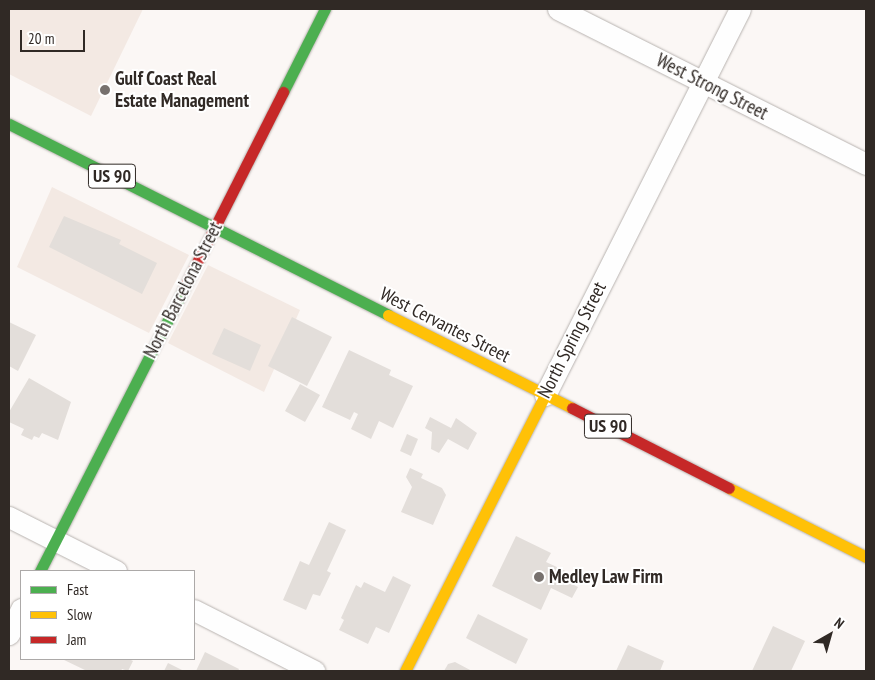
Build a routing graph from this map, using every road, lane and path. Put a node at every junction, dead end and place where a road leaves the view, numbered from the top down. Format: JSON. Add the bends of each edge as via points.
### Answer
{"nodes":[{"id":1,"x":326,"y":9,"type":"edge"},
{"id":2,"x":558,"y":9,"type":"edge"},
{"id":3,"x":740,"y":9,"type":"edge"},
{"id":4,"x":703,"y":82,"type":"junction"},
{"id":5,"x":9,"y":124,"type":"edge"},
{"id":6,"x":866,"y":164,"type":"edge"},
{"id":7,"x":215,"y":228,"type":"junction"},
{"id":8,"x":545,"y":395,"type":"junction"},
{"id":9,"x":9,"y":517,"type":"edge"},
{"id":10,"x":56,"y":541,"type":"junction"},
{"id":11,"x":866,"y":557,"type":"edge"},
{"id":12,"x":41,"y":570,"type":"edge"},
{"id":13,"x":114,"y":570,"type":"edge"},
{"id":14,"x":20,"y":611,"type":"edge"},
{"id":15,"x":195,"y":611,"type":"edge"},
{"id":16,"x":9,"y":634,"type":"edge"},
{"id":17,"x":314,"y":671,"type":"edge"},
{"id":18,"x":405,"y":671,"type":"edge"}],
"edges":[{"from":1,"to":7,"type":"main road","name":"North Barcelona Street"},
{"from":2,"to":4,"type":"street","name":"West Strong Street"},
{"from":3,"to":4,"type":"street","name":"North Spring Street"},
{"from":4,"to":6,"type":"street","name":"West Strong Street"},
{"from":4,"to":8,"type":"street","name":"North Spring Street"},
{"from":5,"to":7,"type":"main road","name":"West Cervantes Street","number":"US 90"},
{"from":7,"to":8,"type":"main road","name":"West Cervantes Street","number":"US 90"},
{"from":7,"to":10,"type":"main road","name":"North Barcelona Street"},
{"from":8,"to":11,"type":"main road","name":"West Cervantes Street","number":"US 90"},
{"from":8,"to":18,"type":"main road","name":"North Spring Street"},
{"from":9,"to":10,"type":"street"},
{"from":10,"to":12,"type":"main road","name":"North Barcelona Street"},
{"from":10,"to":13,"type":"street"},
{"from":14,"to":16,"type":"street"},
{"from":15,"to":17,"type":"street"}]}
